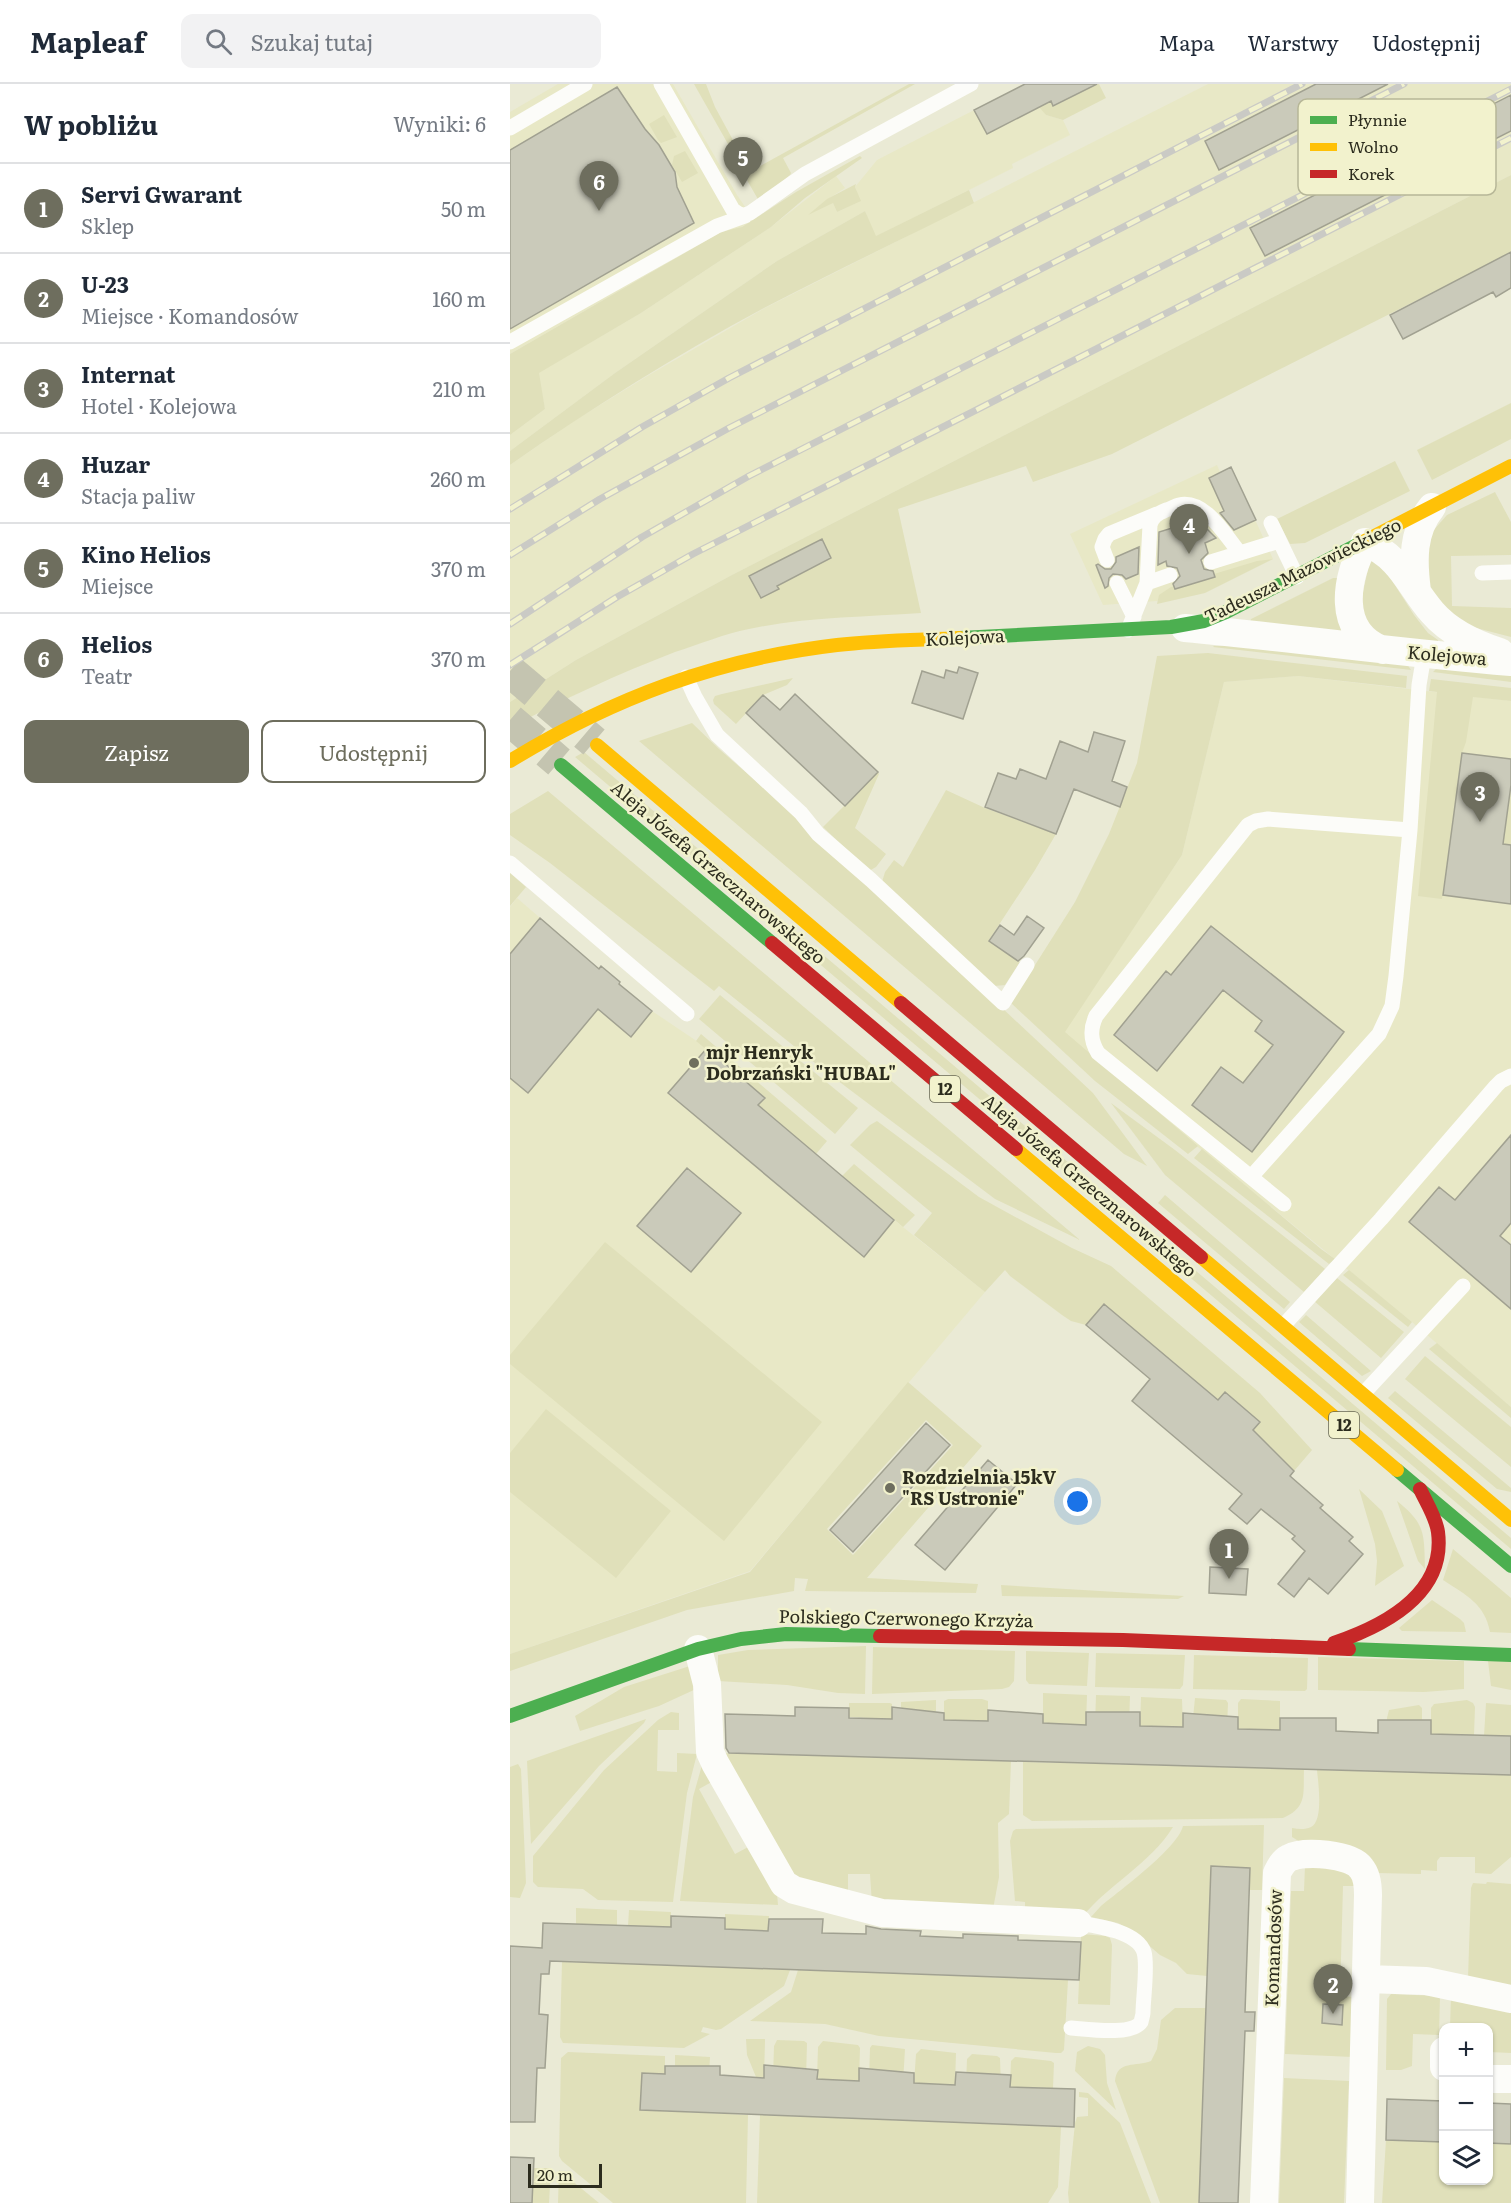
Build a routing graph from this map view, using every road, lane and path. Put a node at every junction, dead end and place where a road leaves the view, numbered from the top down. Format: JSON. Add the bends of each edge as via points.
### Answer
{"nodes":[{"id":1,"x":585,"y":84,"type":"edge"},
{"id":2,"x":661,"y":84,"type":"edge"},
{"id":3,"x":970,"y":84,"type":"edge"},
{"id":4,"x":510,"y":128,"type":"edge"},
{"id":5,"x":745,"y":216,"type":"junction"},
{"id":6,"x":510,"y":342,"type":"edge"},
{"id":7,"x":1507,"y":472,"type":"edge"},
{"id":8,"x":1432,"y":507,"type":"junction"},
{"id":9,"x":1157,"y":514,"type":"junction"},
{"id":10,"x":1271,"y":523,"type":"dead end"},
{"id":11,"x":1280,"y":541,"type":"junction"},
{"id":12,"x":1365,"y":542,"type":"junction"},
{"id":13,"x":1240,"y":553,"type":"junction"},
{"id":14,"x":1107,"y":560,"type":"dead end"},
{"id":15,"x":1211,"y":562,"type":"dead end"},
{"id":16,"x":1511,"y":572,"type":"edge"},
{"id":17,"x":1482,"y":573,"type":"dead end"},
{"id":18,"x":1170,"y":575,"type":"dead end"},
{"id":19,"x":1297,"y":577,"type":"junction"},
{"id":20,"x":1117,"y":583,"type":"dead end"},
{"id":21,"x":1147,"y":583,"type":"junction"},
{"id":22,"x":1417,"y":591,"type":"junction"},
{"id":23,"x":1131,"y":624,"type":"junction"},
{"id":24,"x":1171,"y":627,"type":"junction"},
{"id":25,"x":1383,"y":650,"type":"junction"},
{"id":26,"x":1424,"y":655,"type":"junction"},
{"id":27,"x":1511,"y":655,"type":"edge"},
{"id":28,"x":1511,"y":662,"type":"edge"},
{"id":29,"x":686,"y":677,"type":"junction"},
{"id":30,"x":597,"y":745,"type":"tunnel mouth"},
{"id":31,"x":510,"y":761,"type":"edge"},
{"id":32,"x":561,"y":765,"type":"tunnel mouth"},
{"id":33,"x":1410,"y":830,"type":"junction"},
{"id":34,"x":510,"y":863,"type":"edge"},
{"id":35,"x":1027,"y":965,"type":"dead end"},
{"id":36,"x":687,"y":1014,"type":"dead end"},
{"id":37,"x":1511,"y":1076,"type":"edge"},
{"id":38,"x":1251,"y":1177,"type":"junction"},
{"id":39,"x":1284,"y":1204,"type":"dead end"},
{"id":40,"x":1463,"y":1286,"type":"dead end"},
{"id":41,"x":1282,"y":1326,"type":"junction"},
{"id":42,"x":1363,"y":1394,"type":"junction"},
{"id":43,"x":1420,"y":1489,"type":"junction"},
{"id":44,"x":1506,"y":1511,"type":"edge"},
{"id":45,"x":1511,"y":1566,"type":"edge"},
{"id":46,"x":1315,"y":1648,"type":"junction"},
{"id":47,"x":698,"y":1649,"type":"junction"},
{"id":48,"x":1511,"y":1655,"type":"edge"},
{"id":49,"x":510,"y":1716,"type":"edge"},
{"id":50,"x":1078,"y":1923,"type":"joint"},
{"id":51,"x":1366,"y":1979,"type":"junction"},
{"id":52,"x":1511,"y":1999,"type":"edge"},
{"id":53,"x":1071,"y":2028,"type":"dead end"},
{"id":54,"x":1493,"y":2079,"type":"edge"},
{"id":55,"x":1511,"y":2079,"type":"edge"},
{"id":56,"x":1264,"y":2203,"type":"edge"},
{"id":57,"x":1360,"y":2203,"type":"edge"}],
"edges":[{"from":1,"to":4,"type":"lane"},
{"from":2,"to":5,"type":"lane","via":[[733,210]]},
{"from":3,"to":5,"type":"lane","via":[[805,174]]},
{"from":5,"to":6,"type":"lane","via":[[717,226]]},
{"from":7,"to":8,"type":"main road","name":"Tadeusza Mazowieckiego"},
{"from":8,"to":12,"type":"main road","name":"Tadeusza Mazowieckiego"},
{"from":8,"to":22,"type":"street","name":"Tadeusza Mazowieckiego","via":[[1424,516],[1416,540],[1413,566]]},
{"from":9,"to":13,"type":"lane","via":[[1180,505],[1196,507],[1206,512]]},
{"from":9,"to":14,"type":"lane","via":[[1109,534],[1102,547]]},
{"from":9,"to":21,"type":"lane","via":[[1150,525]]},
{"from":10,"to":11,"type":"lane"},
{"from":11,"to":13,"type":"lane"},
{"from":11,"to":19,"type":"lane"},
{"from":12,"to":19,"type":"main road","name":"Tadeusza Mazowieckiego"},
{"from":12,"to":22,"type":"street","name":"Kolejowa","via":[[1390,556]]},
{"from":12,"to":25,"type":"street","name":"Kolejowa","via":[[1352,570],[1349,601],[1356,629],[1370,645]]},
{"from":13,"to":15,"type":"lane"},
{"from":16,"to":17,"type":"lane"},
{"from":18,"to":21,"type":"lane"},
{"from":19,"to":24,"type":"main road","name":"Tadeusza Mazowieckiego","via":[[1204,621]]},
{"from":20,"to":23,"type":"lane"},
{"from":21,"to":23,"type":"lane"},
{"from":22,"to":27,"type":"street","name":"Kolejowa","via":[[1444,624],[1465,638]]},
{"from":23,"to":24,"type":"main road","name":"Kolejowa"},
{"from":23,"to":29,"type":"main road","name":"Kolejowa","via":[[838,644],[753,658]]},
{"from":24,"to":25,"type":"street","name":"Kolejowa"},
{"from":25,"to":26,"type":"street","name":"Kolejowa"},
{"from":26,"to":28,"type":"street","name":"Kolejowa"},
{"from":26,"to":33,"type":"lane"},
{"from":29,"to":31,"type":"main road","name":"Kolejowa","via":[[608,707]]},
{"from":29,"to":35,"type":"lane","via":[[717,735],[801,813],[818,834],[1003,1003]]},
{"from":30,"to":41,"type":"main road","name":"Aleja Józefa Grzecznarowskiego","number":"12"},
{"from":32,"to":43,"type":"main road","name":"Aleja Józefa Grzecznarowskiego","number":"12"},
{"from":33,"to":38,"type":"lane","via":[[1392,1006],[1385,1022],[1379,1034]]},
{"from":33,"to":38,"type":"lane","via":[[1256,820],[1248,825],[1096,1016],[1092,1037],[1098,1053]]},
{"from":34,"to":36,"type":"lane"},
{"from":37,"to":41,"type":"lane","via":[[1496,1086]]},
{"from":38,"to":39,"type":"lane"},
{"from":40,"to":42,"type":"lane"},
{"from":41,"to":42,"type":"main road","name":"Aleja Józefa Grzecznarowskiego","number":"12"},
{"from":42,"to":44,"type":"main road","name":"Aleja Józefa Grzecznarowskiego","number":"12"},
{"from":43,"to":45,"type":"main road","name":"Aleja Józefa Grzecznarowskiego","number":"12"},
{"from":43,"to":46,"type":"main road","name":"Polskiego Czerwonego Krzyża","via":[[1438,1531],[1438,1551],[1423,1588],[1404,1608],[1370,1631]]},
{"from":46,"to":47,"type":"main road","name":"Polskiego Czerwonego Krzyża","via":[[786,1634]]},
{"from":46,"to":48,"type":"main road","name":"Polskiego Czerwonego Krzyża"},
{"from":47,"to":49,"type":"main road","name":"Polskiego Czerwonego Krzyża"},
{"from":47,"to":50,"type":"street","via":[[707,1684],[710,1752],[784,1884],[882,1913]]},
{"from":50,"to":53,"type":"lane","via":[[1114,1931],[1138,1942],[1144,1954],[1143,2013],[1136,2028]]},
{"from":51,"to":52,"type":"street","via":[[1426,1981]]},
{"from":51,"to":56,"type":"street","name":"Komandosów","via":[[1368,1895],[1367,1878],[1361,1867],[1336,1856],[1304,1855],[1286,1860],[1277,1873]]},
{"from":51,"to":57,"type":"street","name":"Komandosów"},
{"from":54,"to":55,"type":"street"}]}
